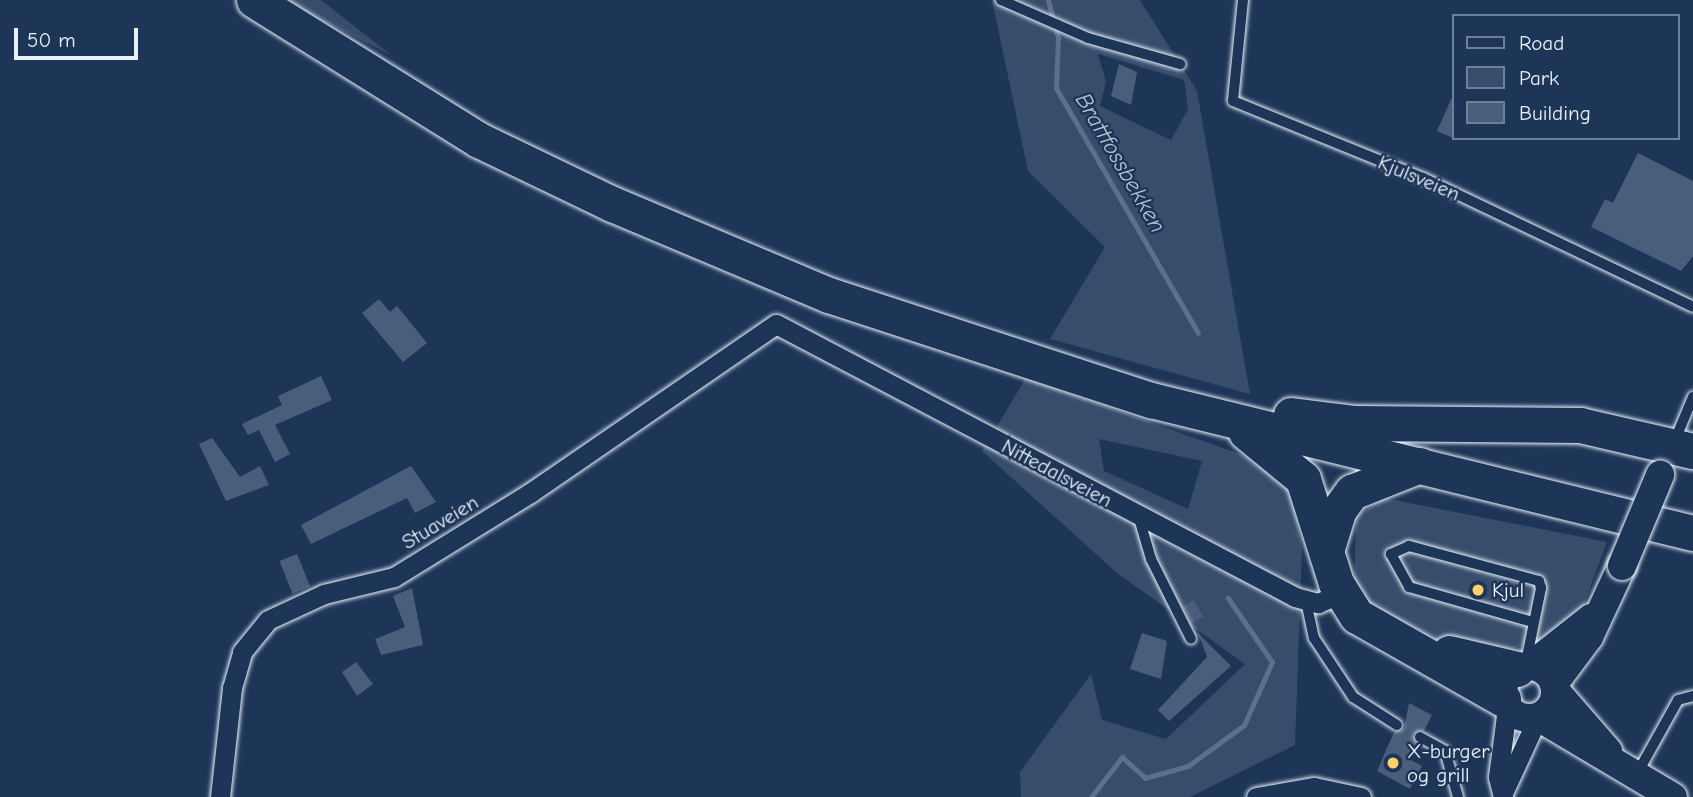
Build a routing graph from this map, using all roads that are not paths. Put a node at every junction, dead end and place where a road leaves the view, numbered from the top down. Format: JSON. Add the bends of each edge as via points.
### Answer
{"nodes":[{"id":1,"x":254,"y":0,"type":"edge"},
{"id":2,"x":1001,"y":0,"type":"edge"},
{"id":3,"x":1243,"y":0,"type":"edge"},
{"id":4,"x":1180,"y":64,"type":"dead end"},
{"id":5,"x":1693,"y":307,"type":"edge"},
{"id":6,"x":776,"y":324,"type":"joint"},
{"id":7,"x":1693,"y":397,"type":"edge"},
{"id":8,"x":1151,"y":400,"type":"junction"},
{"id":9,"x":1225,"y":419,"type":"junction"},
{"id":10,"x":1683,"y":447,"type":"edge"},
{"id":11,"x":1420,"y":465,"type":"junction"},
{"id":12,"x":1139,"y":517,"type":"junction"},
{"id":13,"x":1693,"y":533,"type":"edge"},
{"id":14,"x":1327,"y":548,"type":"junction"},
{"id":15,"x":1341,"y":593,"type":"junction"},
{"id":16,"x":1306,"y":601,"type":"junction"},
{"id":17,"x":1599,"y":612,"type":"junction"},
{"id":18,"x":1533,"y":622,"type":"junction"},
{"id":19,"x":1191,"y":639,"type":"dead end"},
{"id":20,"x":1517,"y":681,"type":"junction"},
{"id":21,"x":1554,"y":687,"type":"junction"},
{"id":22,"x":1693,"y":696,"type":"edge"},
{"id":23,"x":1538,"y":717,"type":"junction"},
{"id":24,"x":1397,"y":726,"type":"dead end"},
{"id":25,"x":1420,"y":737,"type":"dead end"},
{"id":26,"x":1611,"y":756,"type":"junction"},
{"id":27,"x":1636,"y":774,"type":"junction"},
{"id":28,"x":1499,"y":796,"type":"edge"},
{"id":29,"x":220,"y":797,"type":"edge"},
{"id":30,"x":1256,"y":797,"type":"edge"},
{"id":31,"x":1361,"y":797,"type":"edge"},
{"id":32,"x":1458,"y":797,"type":"edge"},
{"id":33,"x":1673,"y":797,"type":"edge"}],
"edges":[{"from":1,"to":8,"type":"highway","via":[[428,111],[612,204],[872,311]]},
{"from":2,"to":4,"type":"lane","via":[[1088,38]]},
{"from":3,"to":5,"type":"lane","name":"Kjulsveien","via":[[1231,74],[1233,101],[1423,178]]},
{"from":6,"to":12,"type":"street","name":"Nittedalsveien"},
{"from":6,"to":29,"type":"street","name":"Stuaveien","via":[[530,494],[394,577],[324,594],[268,620],[238,664]]},
{"from":7,"to":10,"type":"lane"},
{"from":8,"to":9,"type":"highway"},
{"from":8,"to":10,"type":"highway","via":[[1354,423],[1580,425]]},
{"from":9,"to":11,"type":"highway"},
{"from":9,"to":14,"type":"highway","via":[[1280,454],[1303,479]]},
{"from":10,"to":17,"type":"main road","bridge":true,"via":[[1660,475]]},
{"from":11,"to":13,"type":"highway"},
{"from":11,"to":14,"type":"highway","via":[[1352,492],[1338,511]]},
{"from":12,"to":16,"type":"street","name":"Nittedalsveien"},
{"from":12,"to":19,"type":"lane","via":[[1151,559]]},
{"from":14,"to":15,"type":"highway"},
{"from":15,"to":16,"type":"street","via":[[1318,603]]},
{"from":15,"to":20,"type":"highway","via":[[1370,626],[1418,652]]},
{"from":16,"to":24,"type":"lane","via":[[1314,638],[1353,697]]},
{"from":17,"to":20,"type":"main road"},
{"from":17,"to":21,"type":"main road"},
{"from":18,"to":18,"type":"lane","via":[[1541,588],[1533,577],[1409,546],[1391,554],[1409,587]]},
{"from":18,"to":20,"type":"lane"},
{"from":20,"to":21,"type":"main road"},
{"from":20,"to":23,"type":"main road","via":[[1520,717]]},
{"from":20,"to":28,"type":"street","via":[[1498,777]]},
{"from":21,"to":23,"type":"main road","via":[[1553,703]]},
{"from":21,"to":26,"type":"main road"},
{"from":22,"to":27,"type":"lane","via":[[1678,700]]},
{"from":23,"to":26,"type":"main road"},
{"from":23,"to":28,"type":"street"},
{"from":25,"to":32,"type":"lane","via":[[1445,751]]},
{"from":26,"to":27,"type":"main road"},
{"from":27,"to":33,"type":"main road"},
{"from":30,"to":31,"type":"street","via":[[1314,787]]}]}
